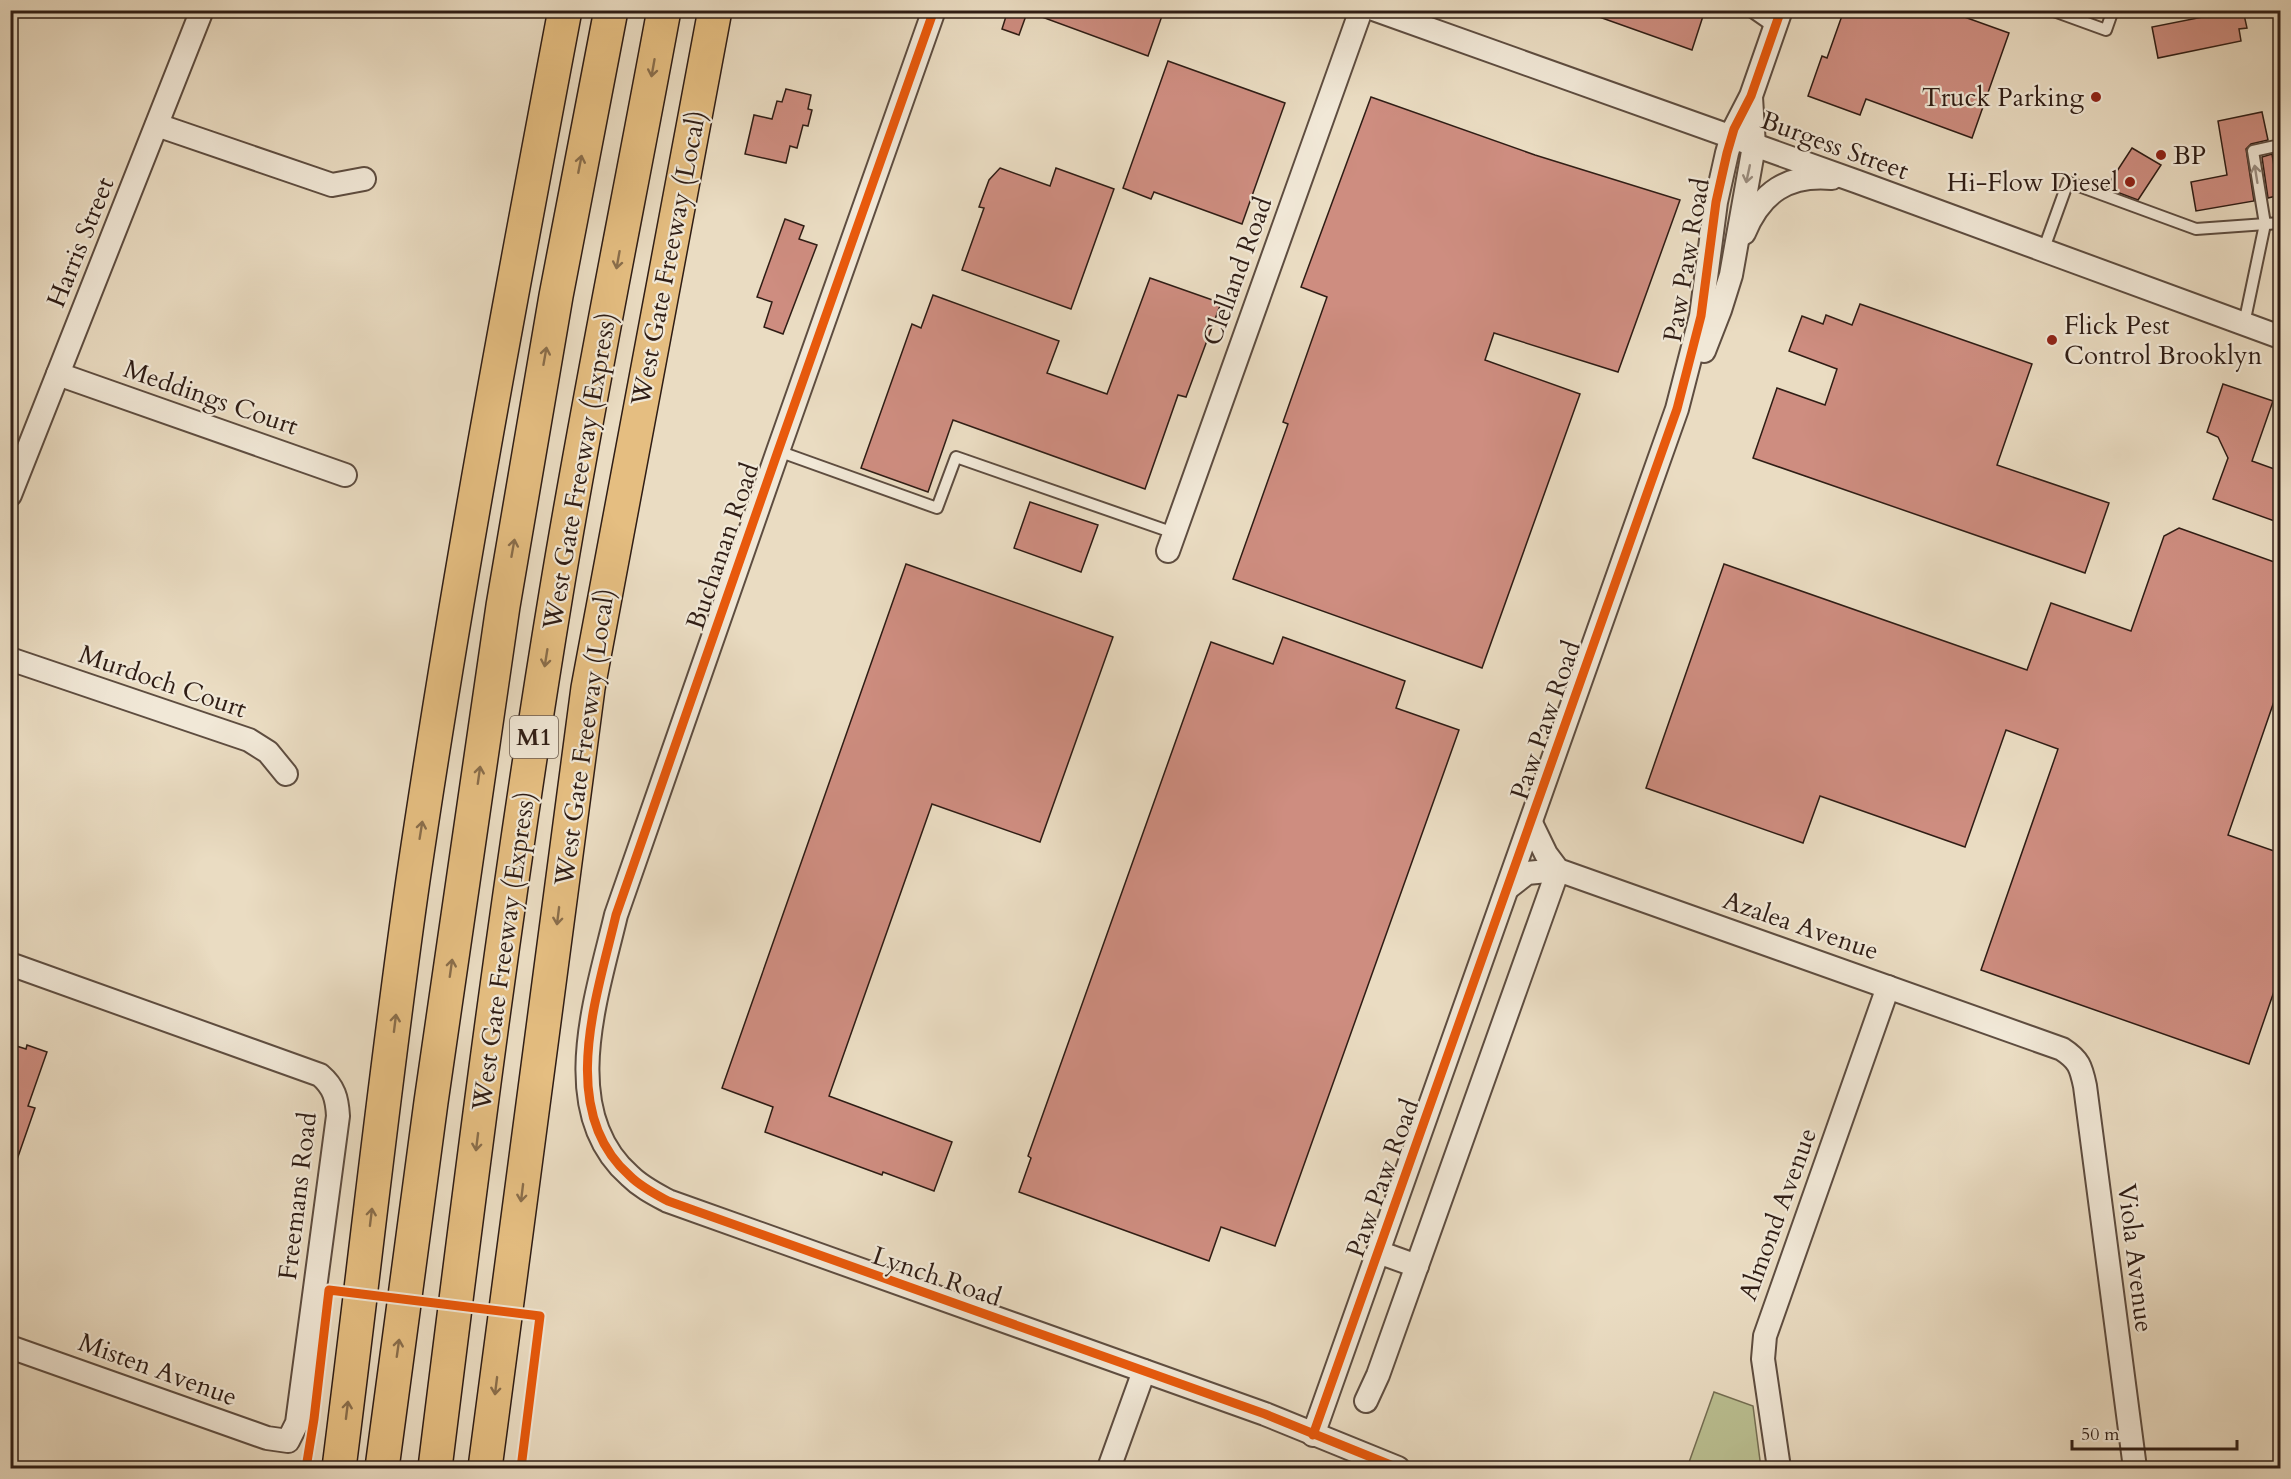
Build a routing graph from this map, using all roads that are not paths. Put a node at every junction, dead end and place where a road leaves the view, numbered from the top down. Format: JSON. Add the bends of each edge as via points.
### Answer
{"nodes":[{"id":1,"x":202,"y":10,"type":"edge"},
{"id":2,"x":565,"y":10,"type":"edge"},
{"id":3,"x":611,"y":10,"type":"edge"},
{"id":4,"x":664,"y":10,"type":"edge"},
{"id":5,"x":715,"y":10,"type":"edge"},
{"id":6,"x":736,"y":10,"type":"edge"},
{"id":7,"x":934,"y":10,"type":"edge"},
{"id":8,"x":1360,"y":10,"type":"edge"},
{"id":9,"x":1376,"y":10,"type":"edge"},
{"id":10,"x":1749,"y":10,"type":"edge"},
{"id":11,"x":2051,"y":10,"type":"edge"},
{"id":12,"x":2113,"y":10,"type":"edge"},
{"id":13,"x":1778,"y":19,"type":"edge"},
{"id":14,"x":1751,"y":96,"type":"junction"},
{"id":15,"x":157,"y":125,"type":"junction"},
{"id":16,"x":1731,"y":138,"type":"junction"},
{"id":17,"x":1754,"y":146,"type":"junction"},
{"id":18,"x":2280,"y":146,"type":"edge"},
{"id":19,"x":364,"y":179,"type":"dead end"},
{"id":20,"x":1858,"y":182,"type":"junction"},
{"id":21,"x":2280,"y":223,"type":"edge"},
{"id":22,"x":2265,"y":224,"type":"junction"},
{"id":23,"x":2043,"y":251,"type":"junction"},
{"id":24,"x":1731,"y":275,"type":"junction"},
{"id":25,"x":2244,"y":324,"type":"junction"},
{"id":26,"x":2279,"y":337,"type":"edge"},
{"id":27,"x":58,"y":374,"type":"junction"},
{"id":28,"x":1677,"y":409,"type":"junction"},
{"id":29,"x":777,"y":451,"type":"junction"},
{"id":30,"x":345,"y":475,"type":"dead end"},
{"id":31,"x":10,"y":495,"type":"edge"},
{"id":32,"x":1171,"y":542,"type":"joint"},
{"id":33,"x":614,"y":547,"type":"junction"},
{"id":34,"x":10,"y":659,"type":"edge"},
{"id":35,"x":286,"y":774,"type":"dead end"},
{"id":36,"x":1532,"y":823,"type":"junction"},
{"id":37,"x":1558,"y":870,"type":"junction"},
{"id":38,"x":1509,"y":887,"type":"junction"},
{"id":39,"x":10,"y":964,"type":"edge"},
{"id":40,"x":1888,"y":987,"type":"junction"},
{"id":41,"x":2074,"y":1058,"type":"joint"},
{"id":42,"x":590,"y":1105,"type":"joint"},
{"id":43,"x":1378,"y":1252,"type":"junction"},
{"id":44,"x":1417,"y":1266,"type":"junction"},
{"id":45,"x":10,"y":1347,"type":"edge"},
{"id":46,"x":1144,"y":1371,"type":"junction"},
{"id":47,"x":1366,"y":1401,"type":"dead end"},
{"id":48,"x":1313,"y":1435,"type":"junction"},
{"id":49,"x":288,"y":1440,"type":"joint"},
{"id":50,"x":339,"y":1468,"type":"edge"},
{"id":51,"x":382,"y":1468,"type":"edge"},
{"id":52,"x":435,"y":1468,"type":"edge"},
{"id":53,"x":485,"y":1468,"type":"edge"},
{"id":54,"x":1109,"y":1468,"type":"edge"},
{"id":55,"x":1398,"y":1468,"type":"edge"},
{"id":56,"x":1779,"y":1468,"type":"edge"},
{"id":57,"x":2135,"y":1468,"type":"edge"}],
"edges":[{"from":1,"to":15,"type":"street","name":"Harris Street"},
{"from":50,"to":2,"type":"highway","one_way":true,"via":[[433,748],[492,396]]},
{"from":51,"to":3,"type":"highway","name":"West Gate Freeway (Express)","number":"M1","one_way":true,"via":[[503,606],[556,296]]},
{"from":4,"to":52,"type":"highway","name":"West Gate Freeway (Express)","number":"M1","one_way":true,"via":[[554,603],[484,1084]]},
{"from":5,"to":33,"type":"highway","name":"West Gate Freeway (Local)","number":"M1"},
{"from":6,"to":33,"type":"highway"},
{"from":7,"to":29,"type":"street","name":"Buchanan Road"},
{"from":8,"to":32,"type":"street","name":"Clelland Road"},
{"from":9,"to":16,"type":"street","name":"Burgess Street"},
{"from":10,"to":13,"type":"lane"},
{"from":11,"to":12,"type":"lane","via":[[2106,30]]},
{"from":13,"to":14,"type":"street","name":"Paw Paw Road"},
{"from":14,"to":16,"type":"street","name":"Paw Paw Road"},
{"from":14,"to":17,"type":"street","name":"Paw Paw Road"},
{"from":15,"to":19,"type":"street","via":[[332,185]]},
{"from":15,"to":27,"type":"street","name":"Harris Street"},
{"from":16,"to":17,"type":"street","name":"Burgess Street"},
{"from":16,"to":28,"type":"street","name":"Paw Paw Road","via":[[1716,202],[1701,316]]},
{"from":17,"to":20,"type":"street","name":"Burgess Street"},
{"from":17,"to":24,"type":"street","name":"Paw Paw Road","one_way":true},
{"from":22,"to":18,"type":"lane","one_way":true,"via":[[2253,152]]},
{"from":20,"to":23,"type":"street","name":"Burgess Street"},
{"from":20,"to":24,"type":"street","via":[[1814,177],[1774,191],[1761,202],[1750,220]]},
{"from":21,"to":22,"type":"lane"},
{"from":22,"to":23,"type":"lane","via":[[2196,229],[2068,182]]},
{"from":22,"to":25,"type":"lane"},
{"from":23,"to":25,"type":"street","name":"Burgess Street"},
{"from":24,"to":28,"type":"street","name":"Paw Paw Road","via":[[1713,330]]},
{"from":25,"to":26,"type":"street","name":"Burgess Street"},
{"from":27,"to":30,"type":"street","name":"Meddings Court"},
{"from":27,"to":31,"type":"street","name":"Harris Street"},
{"from":28,"to":36,"type":"street","name":"Paw Paw Road"},
{"from":29,"to":32,"type":"lane","via":[[937,508],[956,457]]},
{"from":29,"to":42,"type":"street","name":"Buchanan Road","via":[[616,915],[590,1038],[586,1071]]},
{"from":33,"to":53,"type":"highway","name":"West Gate Freeway (Local)","number":"M1","one_way":true,"via":[[588,688]]},
{"from":34,"to":35,"type":"street","name":"Murdoch Court","via":[[249,740],[268,752]]},
{"from":36,"to":37,"type":"street"},
{"from":36,"to":38,"type":"street","name":"Paw Paw Road"},
{"from":37,"to":38,"type":"street","via":[[1527,873]]},
{"from":37,"to":40,"type":"street","name":"Azalea Avenue"},
{"from":37,"to":44,"type":"street"},
{"from":38,"to":43,"type":"street","name":"Paw Paw Road"},
{"from":39,"to":49,"type":"street","name":"Freemans Road","via":[[320,1075],[331,1084],[338,1116],[297,1423]]},
{"from":40,"to":41,"type":"street","name":"Azalea Avenue","via":[[2062,1049]]},
{"from":40,"to":56,"type":"street","name":"Almond Avenue","via":[[1765,1336],[1763,1359]]},
{"from":41,"to":57,"type":"street","name":"Viola Avenue","via":[[2082,1069],[2085,1086]]},
{"from":42,"to":46,"type":"street","name":"Lynch Road","via":[[601,1137],[615,1161],[630,1177],[668,1201]]},
{"from":43,"to":44,"type":"street"},
{"from":43,"to":48,"type":"street","name":"Paw Paw Road"},
{"from":44,"to":47,"type":"street"},
{"from":45,"to":49,"type":"street","name":"Misten Avenue","via":[[267,1438]]},
{"from":46,"to":48,"type":"street","name":"Lynch Road"},
{"from":46,"to":54,"type":"street"},
{"from":48,"to":55,"type":"street","name":"Lynch Road"}]}
